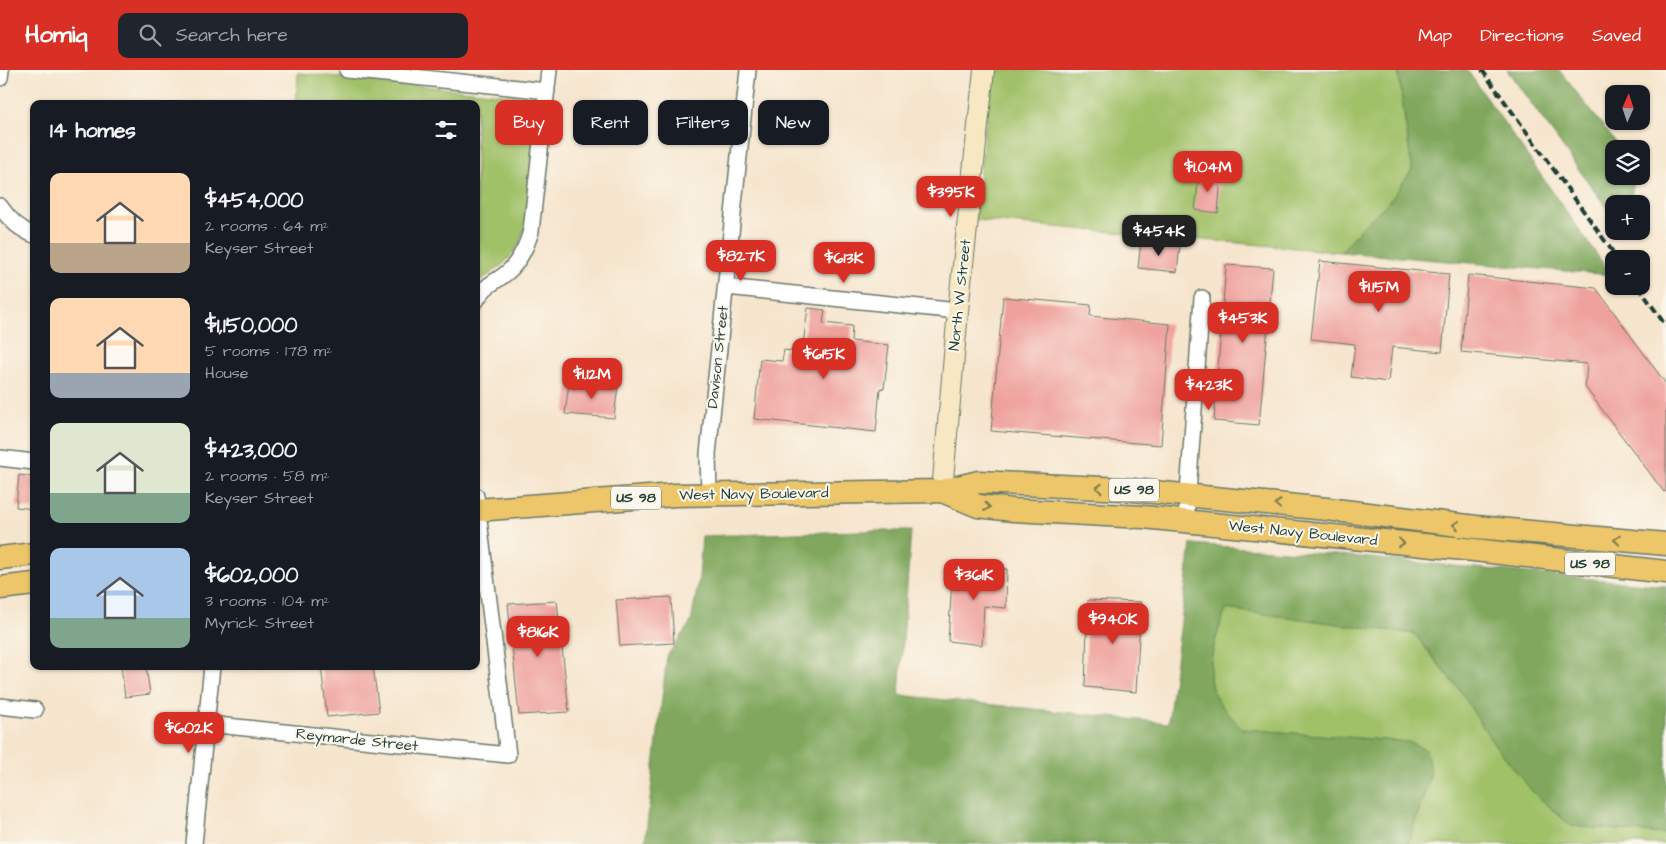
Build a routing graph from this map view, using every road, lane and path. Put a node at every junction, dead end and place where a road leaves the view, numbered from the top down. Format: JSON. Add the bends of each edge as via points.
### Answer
{"nodes":[{"id":1,"x":1,"y":70,"type":"edge"},
{"id":2,"x":347,"y":70,"type":"edge"},
{"id":3,"x":549,"y":70,"type":"edge"},
{"id":4,"x":748,"y":70,"type":"edge"},
{"id":5,"x":984,"y":70,"type":"edge"},
{"id":6,"x":0,"y":78,"type":"edge"},
{"id":7,"x":547,"y":91,"type":"junction"},
{"id":8,"x":3,"y":211,"type":"edge"},
{"id":9,"x":30,"y":234,"type":"edge"},
{"id":10,"x":726,"y":287,"type":"junction"},
{"id":11,"x":480,"y":292,"type":"edge"},
{"id":12,"x":1202,"y":298,"type":"dead end"},
{"id":13,"x":958,"y":311,"type":"junction"},
{"id":14,"x":0,"y":458,"type":"edge"},
{"id":15,"x":30,"y":462,"type":"edge"},
{"id":16,"x":942,"y":490,"type":"junction"},
{"id":17,"x":710,"y":495,"type":"junction"},
{"id":18,"x":1188,"y":495,"type":"junction"},
{"id":19,"x":480,"y":507,"type":"edge"},
{"id":20,"x":1186,"y":521,"type":"junction"},
{"id":21,"x":480,"y":538,"type":"edge"},
{"id":22,"x":1666,"y":544,"type":"edge"},
{"id":23,"x":30,"y":554,"type":"edge"},
{"id":24,"x":0,"y":558,"type":"edge"},
{"id":25,"x":1666,"y":572,"type":"edge"},
{"id":26,"x":30,"y":584,"type":"edge"},
{"id":27,"x":0,"y":588,"type":"edge"},
{"id":28,"x":212,"y":670,"type":"edge"},
{"id":29,"x":0,"y":706,"type":"edge"},
{"id":30,"x":34,"y":710,"type":"dead end"},
{"id":31,"x":207,"y":724,"type":"junction"},
{"id":32,"x":194,"y":844,"type":"edge"}],
"edges":[{"from":1,"to":6,"type":"street"},
{"from":2,"to":7,"type":"street"},
{"from":3,"to":7,"type":"street"},
{"from":4,"to":10,"type":"street","name":"Davison Street"},
{"from":5,"to":13,"type":"main road","name":"North W Street"},
{"from":7,"to":11,"type":"street","via":[[532,231],[527,245],[510,270]]},
{"from":8,"to":9,"type":"street"},
{"from":10,"to":13,"type":"street"},
{"from":10,"to":17,"type":"street","name":"Davison Street","via":[[708,454]]},
{"from":12,"to":18,"type":"street"},
{"from":13,"to":16,"type":"main road","name":"North W Street"},
{"from":14,"to":15,"type":"street"},
{"from":16,"to":17,"type":"main road","name":"West Navy Boulevard","number":"US 98"},
{"from":18,"to":16,"type":"main road","name":"West Navy Boulevard","number":"US 98","one_way":true,"via":[[979,482]]},
{"from":16,"to":20,"type":"main road","name":"West Navy Boulevard","number":"US 98","one_way":true,"via":[[978,506],[1017,511]]},
{"from":17,"to":19,"type":"main road","name":"West Navy Boulevard","number":"US 98"},
{"from":18,"to":20,"type":"street"},
{"from":22,"to":18,"type":"main road","name":"West Navy Boulevard","number":"US 98","one_way":true},
{"from":20,"to":25,"type":"main road","name":"West Navy Boulevard","number":"US 98","one_way":true},
{"from":21,"to":31,"type":"street","name":"Reymarde Street","via":[[508,755]]},
{"from":23,"to":24,"type":"main road"},
{"from":26,"to":27,"type":"main road"},
{"from":28,"to":31,"type":"street"},
{"from":29,"to":30,"type":"street"},
{"from":31,"to":32,"type":"street"}]}
